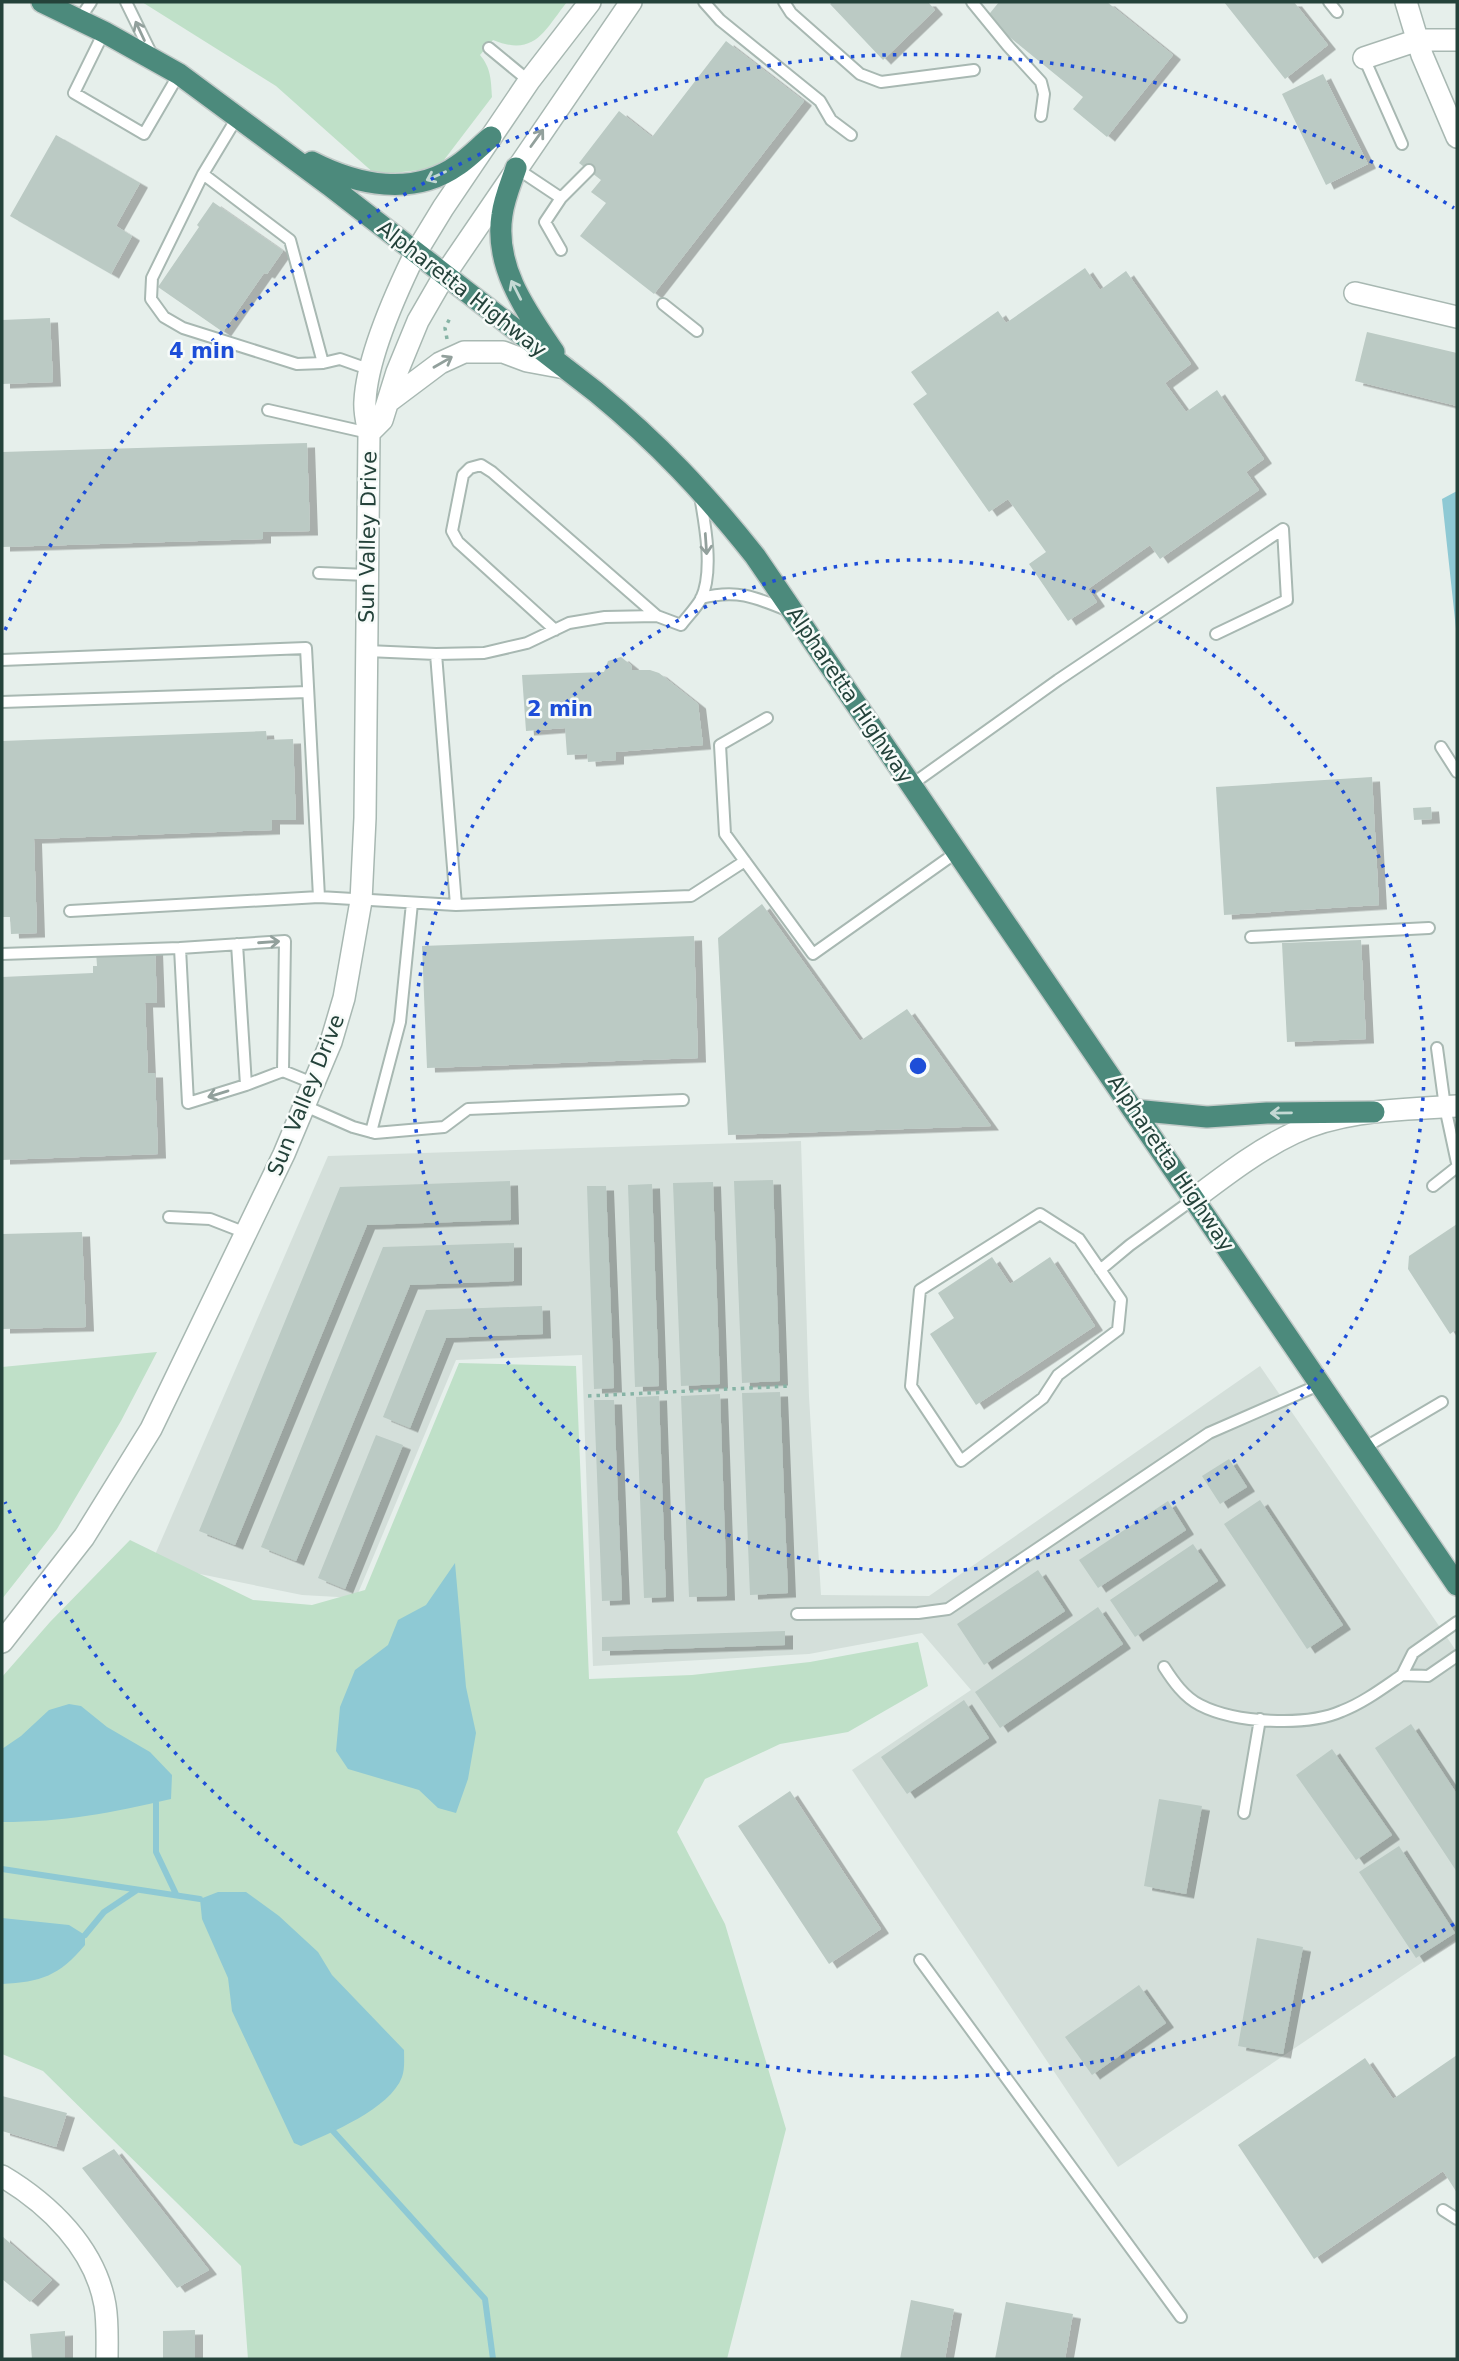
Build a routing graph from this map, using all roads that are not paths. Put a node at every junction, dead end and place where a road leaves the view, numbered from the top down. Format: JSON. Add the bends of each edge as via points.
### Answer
{"nodes":[{"id":1,"x":42,"y":2,"type":"edge"},
{"id":2,"x":91,"y":2,"type":"edge"},
{"id":3,"x":126,"y":2,"type":"edge"},
{"id":4,"x":590,"y":2,"type":"edge"},
{"id":5,"x":631,"y":2,"type":"edge"},
{"id":6,"x":704,"y":2,"type":"edge"},
{"id":7,"x":784,"y":2,"type":"edge"},
{"id":8,"x":972,"y":2,"type":"edge"},
{"id":9,"x":1329,"y":2,"type":"edge"},
{"id":10,"x":1406,"y":2,"type":"edge"},
{"id":11,"x":1337,"y":12,"type":"dead end"},
{"id":12,"x":79,"y":20,"type":"junction"},
{"id":13,"x":104,"y":32,"type":"junction"},
{"id":14,"x":1418,"y":40,"type":"junction"},
{"id":15,"x":1457,"y":40,"type":"edge"},
{"id":16,"x":489,"y":48,"type":"dead end"},
{"id":17,"x":1364,"y":58,"type":"joint"},
{"id":18,"x":154,"y":61,"type":"junction"},
{"id":19,"x":974,"y":70,"type":"dead end"},
{"id":20,"x":178,"y":75,"type":"junction"},
{"id":21,"x":529,"y":81,"type":"junction"},
{"id":22,"x":238,"y":116,"type":"junction"},
{"id":23,"x":1041,"y":116,"type":"dead end"},
{"id":24,"x":850,"y":135,"type":"dead end"},
{"id":25,"x":491,"y":137,"type":"junction"},
{"id":26,"x":1457,"y":137,"type":"edge"},
{"id":27,"x":269,"y":140,"type":"junction"},
{"id":28,"x":1402,"y":144,"type":"dead end"},
{"id":29,"x":516,"y":168,"type":"junction"},
{"id":30,"x":589,"y":170,"type":"dead end"},
{"id":31,"x":203,"y":174,"type":"junction"},
{"id":32,"x":561,"y":198,"type":"junction"},
{"id":33,"x":561,"y":250,"type":"dead end"},
{"id":34,"x":415,"y":254,"type":"junction"},
{"id":35,"x":444,"y":276,"type":"junction"},
{"id":36,"x":1355,"y":292,"type":"dead end"},
{"id":37,"x":663,"y":304,"type":"dead end"},
{"id":38,"x":1457,"y":317,"type":"edge"},
{"id":39,"x":697,"y":331,"type":"dead end"},
{"id":40,"x":323,"y":363,"type":"junction"},
{"id":41,"x":565,"y":368,"type":"junction"},
{"id":42,"x":371,"y":370,"type":"junction"},
{"id":43,"x":388,"y":402,"type":"junction"},
{"id":44,"x":268,"y":410,"type":"dead end"},
{"id":45,"x":369,"y":433,"type":"junction"},
{"id":46,"x":699,"y":490,"type":"junction"},
{"id":47,"x":320,"y":573,"type":"dead end"},
{"id":48,"x":367,"y":575,"type":"junction"},
{"id":49,"x":701,"y":598,"type":"junction"},
{"id":50,"x":793,"y":613,"type":"junction"},
{"id":51,"x":657,"y":616,"type":"junction"},
{"id":52,"x":555,"y":630,"type":"junction"},
{"id":53,"x":1216,"y":634,"type":"dead end"},
{"id":54,"x":367,"y":652,"type":"junction"},
{"id":55,"x":436,"y":654,"type":"junction"},
{"id":56,"x":2,"y":660,"type":"edge"},
{"id":57,"x":309,"y":692,"type":"junction"},
{"id":58,"x":2,"y":702,"type":"edge"},
{"id":59,"x":767,"y":718,"type":"dead end"},
{"id":60,"x":1441,"y":747,"type":"dead end"},
{"id":61,"x":1457,"y":772,"type":"edge"},
{"id":62,"x":911,"y":785,"type":"junction"},
{"id":63,"x":957,"y":852,"type":"junction"},
{"id":64,"x":745,"y":861,"type":"junction"},
{"id":65,"x":318,"y":897,"type":"junction"},
{"id":66,"x":361,"y":901,"type":"junction"},
{"id":67,"x":412,"y":903,"type":"junction"},
{"id":68,"x":456,"y":905,"type":"junction"},
{"id":69,"x":70,"y":911,"type":"dead end"},
{"id":70,"x":1429,"y":928,"type":"dead end"},
{"id":71,"x":1251,"y":937,"type":"dead end"},
{"id":72,"x":237,"y":944,"type":"junction"},
{"id":73,"x":180,"y":948,"type":"junction"},
{"id":74,"x":2,"y":954,"type":"edge"},
{"id":75,"x":1437,"y":1048,"type":"dead end"},
{"id":76,"x":283,"y":1071,"type":"junction"},
{"id":77,"x":315,"y":1084,"type":"junction"},
{"id":78,"x":246,"y":1085,"type":"junction"},
{"id":79,"x":683,"y":1100,"type":"dead end"},
{"id":80,"x":305,"y":1106,"type":"junction"},
{"id":81,"x":1451,"y":1106,"type":"edge"},
{"id":82,"x":1134,"y":1110,"type":"junction"},
{"id":83,"x":1374,"y":1112,"type":"junction"},
{"id":84,"x":371,"y":1132,"type":"junction"},
{"id":85,"x":1457,"y":1165,"type":"edge"},
{"id":86,"x":1433,"y":1186,"type":"dead end"},
{"id":87,"x":1195,"y":1198,"type":"junction"},
{"id":88,"x":169,"y":1217,"type":"dead end"},
{"id":89,"x":246,"y":1233,"type":"junction"},
{"id":90,"x":1100,"y":1270,"type":"junction"},
{"id":91,"x":1321,"y":1384,"type":"junction"},
{"id":92,"x":1441,"y":1402,"type":"dead end"},
{"id":93,"x":1364,"y":1448,"type":"junction"},
{"id":94,"x":1457,"y":1583,"type":"edge"},
{"id":95,"x":797,"y":1614,"type":"dead end"},
{"id":96,"x":1457,"y":1622,"type":"edge"},
{"id":97,"x":2,"y":1642,"type":"edge"},
{"id":98,"x":1457,"y":1656,"type":"edge"},
{"id":99,"x":1164,"y":1667,"type":"dead end"},
{"id":100,"x":1402,"y":1675,"type":"junction"},
{"id":101,"x":1260,"y":1719,"type":"junction"},
{"id":102,"x":1244,"y":1813,"type":"dead end"},
{"id":103,"x":920,"y":1960,"type":"dead end"},
{"id":104,"x":2,"y":2176,"type":"edge"},
{"id":105,"x":1444,"y":2210,"type":"dead end"},
{"id":106,"x":1457,"y":2219,"type":"edge"},
{"id":107,"x":1181,"y":2317,"type":"dead end"},
{"id":108,"x":107,"y":2359,"type":"edge"}],
"edges":[{"from":1,"to":12,"type":"highway","name":"Alpharetta Highway"},
{"from":2,"to":12,"type":"lane"},
{"from":18,"to":3,"type":"lane","one_way":true},
{"from":4,"to":21,"type":"street","name":"Sun Valley Drive"},
{"from":29,"to":5,"type":"street","name":"Sun Valley Drive","one_way":true},
{"from":6,"to":24,"type":"lane","via":[[820,101],[831,120]]},
{"from":7,"to":19,"type":"lane","via":[[860,74],[881,82]]},
{"from":8,"to":23,"type":"lane","via":[[1041,82]]},
{"from":9,"to":11,"type":"lane"},
{"from":10,"to":14,"type":"street"},
{"from":12,"to":13,"type":"highway","name":"Alpharetta Highway"},
{"from":13,"to":18,"type":"highway","name":"Alpharetta Highway"},
{"from":13,"to":20,"type":"lane","via":[[75,93],[144,134]]},
{"from":14,"to":15,"type":"street"},
{"from":14,"to":17,"type":"street"},
{"from":14,"to":26,"type":"street"},
{"from":16,"to":21,"type":"lane"},
{"from":17,"to":28,"type":"lane"},
{"from":18,"to":20,"type":"highway","name":"Alpharetta Highway"},
{"from":20,"to":22,"type":"highway","name":"Alpharetta Highway"},
{"from":21,"to":25,"type":"street","name":"Sun Valley Drive"},
{"from":22,"to":27,"type":"highway","name":"Alpharetta Highway"},
{"from":22,"to":31,"type":"lane"},
{"from":25,"to":27,"type":"highway","one_way":true,"via":[[457,166],[424,182],[401,186],[350,178]]},
{"from":25,"to":34,"type":"street","name":"Sun Valley Drive"},
{"from":27,"to":34,"type":"highway","name":"Alpharetta Highway"},
{"from":29,"to":32,"type":"lane"},
{"from":29,"to":35,"type":"street","name":"Sun Valley Drive"},
{"from":41,"to":29,"type":"highway","one_way":true,"via":[[505,267],[502,212]]},
{"from":30,"to":32,"type":"lane"},
{"from":31,"to":40,"type":"lane","via":[[290,240]]},
{"from":31,"to":40,"type":"lane","via":[[152,278],[151,299],[164,317],[183,328],[297,364]]},
{"from":32,"to":33,"type":"lane","via":[[545,222]]},
{"from":34,"to":35,"type":"highway","name":"Alpharetta Highway"},
{"from":34,"to":42,"type":"street","name":"Sun Valley Drive","via":[[395,295]]},
{"from":35,"to":41,"type":"highway","name":"Alpharetta Highway"},
{"from":35,"to":43,"type":"street","name":"Sun Valley Drive","via":[[418,321]]},
{"from":36,"to":38,"type":"street"},
{"from":37,"to":39,"type":"lane"},
{"from":40,"to":42,"type":"lane","via":[[340,359]]},
{"from":43,"to":41,"type":"street","one_way":true,"via":[[440,363],[464,352],[503,352]]},
{"from":41,"to":46,"type":"highway","name":"Alpharetta Highway","via":[[661,447]]},
{"from":42,"to":45,"type":"street","name":"Sun Valley Drive","via":[[365,401]]},
{"from":43,"to":45,"type":"street","name":"Sun Valley Drive","via":[[382,420]]},
{"from":44,"to":45,"type":"lane"},
{"from":45,"to":48,"type":"street","name":"Sun Valley Drive"},
{"from":46,"to":49,"type":"lane","one_way":true,"via":[[707,554]]},
{"from":46,"to":50,"type":"highway","name":"Alpharetta Highway","via":[[753,554]]},
{"from":47,"to":48,"type":"lane"},
{"from":48,"to":54,"type":"street","name":"Sun Valley Drive"},
{"from":49,"to":50,"type":"lane","via":[[732,592]]},
{"from":49,"to":51,"type":"lane","via":[[681,625]]},
{"from":50,"to":62,"type":"highway","name":"Alpharetta Highway"},
{"from":51,"to":52,"type":"lane","via":[[606,617]]},
{"from":51,"to":52,"type":"lane","via":[[492,472],[481,465],[470,468],[463,475],[452,531],[458,542]]},
{"from":52,"to":55,"type":"lane","via":[[527,643],[484,653]]},
{"from":53,"to":62,"type":"lane","via":[[1287,600],[1283,529]]},
{"from":54,"to":55,"type":"lane"},
{"from":54,"to":66,"type":"street","name":"Sun Valley Drive"},
{"from":55,"to":68,"type":"lane"},
{"from":56,"to":57,"type":"lane","via":[[306,648]]},
{"from":57,"to":58,"type":"lane"},
{"from":57,"to":65,"type":"lane"},
{"from":59,"to":64,"type":"lane","via":[[720,745],[725,834]]},
{"from":60,"to":61,"type":"lane"},
{"from":62,"to":63,"type":"highway","name":"Alpharetta Highway"},
{"from":63,"to":64,"type":"lane","via":[[813,954]]},
{"from":63,"to":82,"type":"highway","name":"Alpharetta Highway"},
{"from":64,"to":68,"type":"lane","via":[[691,896]]},
{"from":65,"to":66,"type":"lane"},
{"from":65,"to":69,"type":"lane"},
{"from":66,"to":67,"type":"lane"},
{"from":66,"to":77,"type":"street","name":"Sun Valley Drive","via":[[344,998]]},
{"from":67,"to":68,"type":"lane"},
{"from":67,"to":84,"type":"lane","via":[[400,1022]]},
{"from":70,"to":71,"type":"lane"},
{"from":72,"to":73,"type":"lane"},
{"from":72,"to":76,"type":"lane","one_way":true,"via":[[285,941]]},
{"from":72,"to":78,"type":"lane"},
{"from":73,"to":74,"type":"lane"},
{"from":78,"to":73,"type":"lane","one_way":true,"via":[[188,1103]]},
{"from":75,"to":81,"type":"lane"},
{"from":76,"to":77,"type":"lane"},
{"from":76,"to":78,"type":"lane"},
{"from":77,"to":80,"type":"street","name":"Sun Valley Drive"},
{"from":79,"to":84,"type":"lane","via":[[468,1109],[444,1127]]},
{"from":80,"to":84,"type":"lane"},
{"from":80,"to":89,"type":"street","name":"Sun Valley Drive"},
{"from":81,"to":83,"type":"street"},
{"from":81,"to":85,"type":"lane"},
{"from":83,"to":82,"type":"highway","one_way":true,"via":[[1208,1117]]},
{"from":82,"to":87,"type":"highway","name":"Alpharetta Highway"},
{"from":83,"to":87,"type":"street","via":[[1296,1132],[1262,1150]]},
{"from":85,"to":86,"type":"lane"},
{"from":87,"to":90,"type":"lane"},
{"from":87,"to":91,"type":"highway","name":"Alpharetta Highway"},
{"from":88,"to":89,"type":"lane","via":[[210,1219]]},
{"from":89,"to":97,"type":"street","name":"Sun Valley Drive","via":[[151,1429],[84,1537]]},
{"from":90,"to":90,"type":"lane","via":[[1079,1239],[1040,1214],[920,1290],[911,1386],[961,1461],[1043,1398],[1058,1375],[1118,1330],[1121,1300]]},
{"from":91,"to":93,"type":"highway","name":"Alpharetta Highway"},
{"from":91,"to":95,"type":"lane","via":[[1209,1433],[948,1609]]},
{"from":92,"to":93,"type":"lane"},
{"from":93,"to":94,"type":"highway","name":"Alpharetta Highway"},
{"from":96,"to":100,"type":"lane","via":[[1413,1653]]},
{"from":98,"to":100,"type":"lane","via":[[1428,1676]]},
{"from":99,"to":101,"type":"lane","via":[[1199,1705],[1229,1716]]},
{"from":100,"to":101,"type":"lane","via":[[1340,1713]]},
{"from":101,"to":102,"type":"lane"},
{"from":103,"to":107,"type":"lane"},
{"from":104,"to":108,"type":"street","via":[[40,2201],[89,2261],[105,2304]]},
{"from":105,"to":106,"type":"lane"}]}
